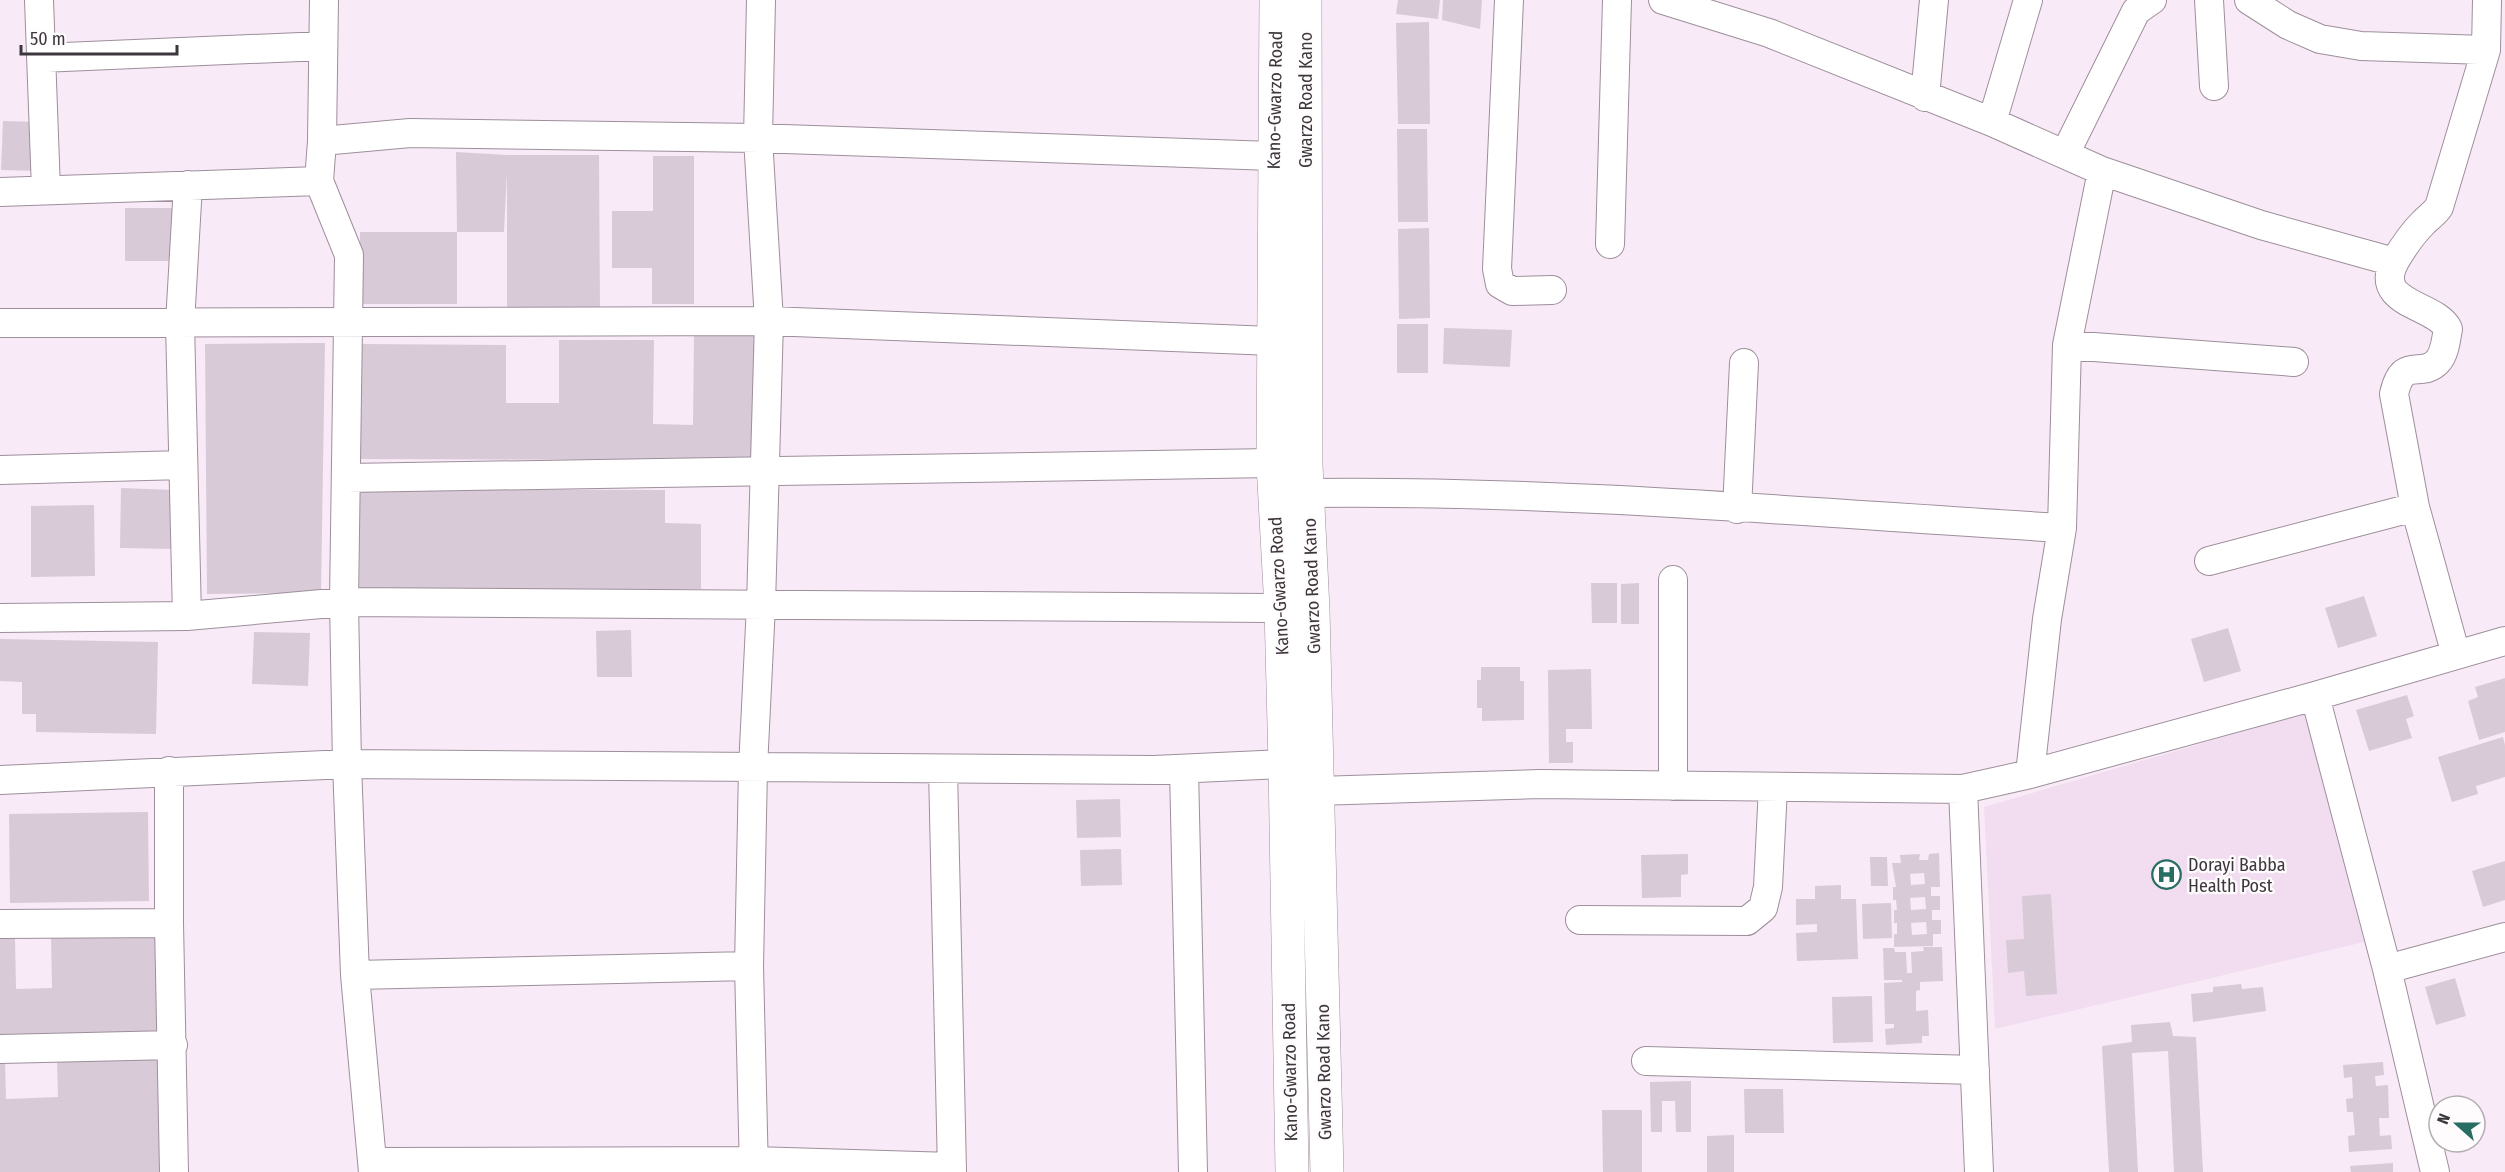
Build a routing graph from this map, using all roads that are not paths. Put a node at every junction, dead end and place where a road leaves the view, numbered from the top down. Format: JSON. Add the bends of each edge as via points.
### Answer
{"nodes":[{"id":1,"x":39,"y":0,"type":"edge"},
{"id":2,"x":324,"y":0,"type":"edge"},
{"id":3,"x":761,"y":0,"type":"edge"},
{"id":4,"x":1276,"y":0,"type":"edge"},
{"id":5,"x":1305,"y":0,"type":"edge"},
{"id":6,"x":1509,"y":0,"type":"edge"},
{"id":7,"x":1617,"y":0,"type":"edge"},
{"id":8,"x":1663,"y":0,"type":"edge"},
{"id":9,"x":1934,"y":0,"type":"edge"},
{"id":10,"x":2028,"y":0,"type":"edge"},
{"id":11,"x":2152,"y":0,"type":"edge"},
{"id":12,"x":2209,"y":0,"type":"edge"},
{"id":13,"x":2249,"y":0,"type":"edge"},
{"id":14,"x":2487,"y":0,"type":"edge"},
{"id":15,"x":323,"y":46,"type":"junction"},
{"id":16,"x":2486,"y":50,"type":"junction"},
{"id":17,"x":41,"y":58,"type":"junction"},
{"id":18,"x":2214,"y":86,"type":"dead end"},
{"id":19,"x":1925,"y":97,"type":"junction"},
{"id":20,"x":1992,"y":122,"type":"junction"},
{"id":21,"x":758,"y":138,"type":"junction"},
{"id":22,"x":322,"y":141,"type":"junction"},
{"id":23,"x":2065,"y":154,"type":"junction"},
{"id":24,"x":1275,"y":156,"type":"junction"},
{"id":25,"x":2102,"y":171,"type":"junction"},
{"id":26,"x":319,"y":181,"type":"junction"},
{"id":27,"x":189,"y":185,"type":"junction"},
{"id":28,"x":46,"y":190,"type":"junction"},
{"id":29,"x":0,"y":192,"type":"edge"},
{"id":30,"x":1610,"y":244,"type":"dead end"},
{"id":31,"x":2394,"y":262,"type":"junction"},
{"id":32,"x":1552,"y":290,"type":"dead end"},
{"id":33,"x":769,"y":321,"type":"junction"},
{"id":34,"x":0,"y":323,"type":"edge"},
{"id":35,"x":180,"y":323,"type":"junction"},
{"id":36,"x":350,"y":323,"type":"junction"},
{"id":37,"x":1273,"y":341,"type":"junction"},
{"id":38,"x":2067,"y":345,"type":"junction"},
{"id":39,"x":2294,"y":362,"type":"dead end"},
{"id":40,"x":1744,"y":363,"type":"dead end"},
{"id":41,"x":1273,"y":463,"type":"junction"},
{"id":42,"x":183,"y":465,"type":"junction"},
{"id":43,"x":0,"y":470,"type":"edge"},
{"id":44,"x":765,"y":470,"type":"junction"},
{"id":45,"x":347,"y":478,"type":"junction"},
{"id":46,"x":1308,"y":493,"type":"junction"},
{"id":47,"x":2415,"y":507,"type":"junction"},
{"id":48,"x":1737,"y":509,"type":"junction"},
{"id":49,"x":2062,"y":528,"type":"junction"},
{"id":50,"x":2209,"y":561,"type":"dead end"},
{"id":51,"x":1673,"y":580,"type":"dead end"},
{"id":52,"x":344,"y":602,"type":"junction"},
{"id":53,"x":761,"y":605,"type":"junction"},
{"id":54,"x":1281,"y":608,"type":"junction"},
{"id":55,"x":186,"y":616,"type":"junction"},
{"id":56,"x":0,"y":618,"type":"edge"},
{"id":57,"x":2505,"y":641,"type":"edge"},
{"id":58,"x":2456,"y":655,"type":"junction"},
{"id":59,"x":2315,"y":696,"type":"junction"},
{"id":60,"x":347,"y":764,"type":"junction"},
{"id":61,"x":1285,"y":764,"type":"junction"},
{"id":62,"x":753,"y":768,"type":"junction"},
{"id":63,"x":943,"y":769,"type":"junction"},
{"id":64,"x":1184,"y":769,"type":"junction"},
{"id":65,"x":169,"y":771,"type":"junction"},
{"id":66,"x":2030,"y":774,"type":"junction"},
{"id":67,"x":0,"y":780,"type":"edge"},
{"id":68,"x":1673,"y":786,"type":"junction"},
{"id":69,"x":1773,"y":787,"type":"junction"},
{"id":70,"x":1964,"y":789,"type":"junction"},
{"id":71,"x":1317,"y":791,"type":"junction"},
{"id":72,"x":1580,"y":920,"type":"dead end"},
{"id":73,"x":169,"y":923,"type":"junction"},
{"id":74,"x":0,"y":924,"type":"edge"},
{"id":75,"x":2505,"y":937,"type":"edge"},
{"id":76,"x":749,"y":966,"type":"junction"},
{"id":77,"x":2387,"y":969,"type":"junction"},
{"id":78,"x":355,"y":975,"type":"junction"},
{"id":79,"x":1322,"y":984,"type":"junction"},
{"id":80,"x":1289,"y":988,"type":"junction"},
{"id":81,"x":173,"y":1044,"type":"junction"},
{"id":82,"x":0,"y":1049,"type":"edge"},
{"id":83,"x":1646,"y":1061,"type":"dead end"},
{"id":84,"x":1975,"y":1070,"type":"junction"},
{"id":85,"x":754,"y":1166,"type":"edge"},
{"id":86,"x":373,"y":1167,"type":"edge"},
{"id":87,"x":533,"y":1167,"type":"edge"},
{"id":88,"x":952,"y":1170,"type":"edge"},
{"id":89,"x":174,"y":1172,"type":"edge"},
{"id":90,"x":1192,"y":1172,"type":"edge"},
{"id":91,"x":1292,"y":1172,"type":"edge"},
{"id":92,"x":1327,"y":1172,"type":"edge"},
{"id":93,"x":1979,"y":1172,"type":"edge"},
{"id":94,"x":2435,"y":1172,"type":"edge"}],
"edges":[{"from":1,"to":17,"type":"street"},
{"from":2,"to":15,"type":"street"},
{"from":3,"to":21,"type":"street"},
{"from":4,"to":24,"type":"main road","name":"Kano-Gwarzo Road"},
{"from":5,"to":46,"type":"main road","name":"Gwarzo Road Kano"},
{"from":6,"to":32,"type":"street","via":[[1497,269],[1500,284],[1512,291]]},
{"from":7,"to":30,"type":"street"},
{"from":8,"to":19,"type":"street","via":[[1769,33]]},
{"from":9,"to":19,"type":"street"},
{"from":10,"to":20,"type":"street"},
{"from":11,"to":23,"type":"street","via":[[2136,11]]},
{"from":12,"to":18,"type":"street"},
{"from":13,"to":16,"type":"street","via":[[2288,25],[2320,39],[2361,46]]},
{"from":14,"to":16,"type":"street"},
{"from":15,"to":17,"type":"street"},
{"from":15,"to":22,"type":"street"},
{"from":16,"to":31,"type":"street","via":[[2439,207]]},
{"from":17,"to":28,"type":"street"},
{"from":19,"to":20,"type":"street"},
{"from":20,"to":23,"type":"street"},
{"from":21,"to":22,"type":"street","via":[[411,133]]},
{"from":21,"to":24,"type":"street"},
{"from":21,"to":33,"type":"street"},
{"from":22,"to":26,"type":"street"},
{"from":23,"to":25,"type":"street"},
{"from":24,"to":37,"type":"main road","name":"Kano-Gwarzo Road"},
{"from":25,"to":31,"type":"street","via":[[2261,225]]},
{"from":25,"to":38,"type":"street"},
{"from":26,"to":27,"type":"street"},
{"from":26,"to":36,"type":"street","via":[[349,255]]},
{"from":27,"to":28,"type":"street"},
{"from":27,"to":35,"type":"street"},
{"from":28,"to":29,"type":"street"},
{"from":31,"to":47,"type":"street","via":[[2390,274],[2393,291],[2402,300],[2439,318],[2448,329],[2438,362],[2407,370],[2397,379],[2394,394]]},
{"from":33,"to":36,"type":"street"},
{"from":33,"to":37,"type":"street"},
{"from":33,"to":44,"type":"street"},
{"from":34,"to":35,"type":"street"},
{"from":35,"to":36,"type":"street"},
{"from":35,"to":42,"type":"street"},
{"from":36,"to":45,"type":"street"},
{"from":37,"to":41,"type":"main road","name":"Kano-Gwarzo Road"},
{"from":38,"to":39,"type":"street"},
{"from":38,"to":49,"type":"street"},
{"from":40,"to":48,"type":"street"},
{"from":41,"to":44,"type":"street"},
{"from":41,"to":54,"type":"main road","name":"Kano-Gwarzo Road"},
{"from":42,"to":43,"type":"street"},
{"from":42,"to":55,"type":"street"},
{"from":44,"to":45,"type":"street"},
{"from":44,"to":53,"type":"street"},
{"from":45,"to":52,"type":"street"},
{"from":46,"to":48,"type":"street","via":[[1449,493]]},
{"from":46,"to":71,"type":"main road","name":"Gwarzo Road Kano"},
{"from":47,"to":50,"type":"street"},
{"from":47,"to":58,"type":"street"},
{"from":48,"to":49,"type":"street"},
{"from":49,"to":66,"type":"street","via":[[2047,619]]},
{"from":51,"to":68,"type":"street"},
{"from":52,"to":53,"type":"street"},
{"from":52,"to":55,"type":"street"},
{"from":52,"to":60,"type":"street"},
{"from":53,"to":54,"type":"street"},
{"from":53,"to":62,"type":"street"},
{"from":54,"to":61,"type":"main road","name":"Kano-Gwarzo Road"},
{"from":55,"to":56,"type":"street"},
{"from":57,"to":58,"type":"street"},
{"from":58,"to":59,"type":"street"},
{"from":59,"to":66,"type":"street"},
{"from":59,"to":77,"type":"street"},
{"from":60,"to":62,"type":"street"},
{"from":60,"to":65,"type":"street"},
{"from":60,"to":78,"type":"street"},
{"from":61,"to":64,"type":"street"},
{"from":61,"to":80,"type":"main road","name":"Kano-Gwarzo Road"},
{"from":62,"to":63,"type":"street"},
{"from":62,"to":76,"type":"street"},
{"from":63,"to":64,"type":"street"},
{"from":63,"to":88,"type":"street"},
{"from":64,"to":90,"type":"street"},
{"from":65,"to":67,"type":"street"},
{"from":65,"to":73,"type":"street"},
{"from":66,"to":70,"type":"street"},
{"from":68,"to":69,"type":"street"},
{"from":68,"to":71,"type":"street","via":[[1540,784]]},
{"from":69,"to":70,"type":"street"},
{"from":69,"to":72,"type":"street","via":[[1768,887],[1763,908],[1747,921]]},
{"from":70,"to":84,"type":"street"},
{"from":71,"to":79,"type":"main road","name":"Gwarzo Road Kano"},
{"from":73,"to":74,"type":"street"},
{"from":73,"to":81,"type":"street"},
{"from":75,"to":77,"type":"street"},
{"from":76,"to":78,"type":"street"},
{"from":76,"to":85,"type":"street"},
{"from":77,"to":94,"type":"street"},
{"from":78,"to":86,"type":"street"},
{"from":79,"to":80,"type":"main road"},
{"from":79,"to":92,"type":"main road","name":"Gwarzo Road Kano"},
{"from":80,"to":91,"type":"main road","name":"Kano-Gwarzo Road"},
{"from":81,"to":82,"type":"street"},
{"from":81,"to":89,"type":"street"},
{"from":83,"to":84,"type":"street"},
{"from":84,"to":93,"type":"street"},
{"from":85,"to":87,"type":"street"},
{"from":85,"to":88,"type":"street"},
{"from":86,"to":87,"type":"street"}]}
